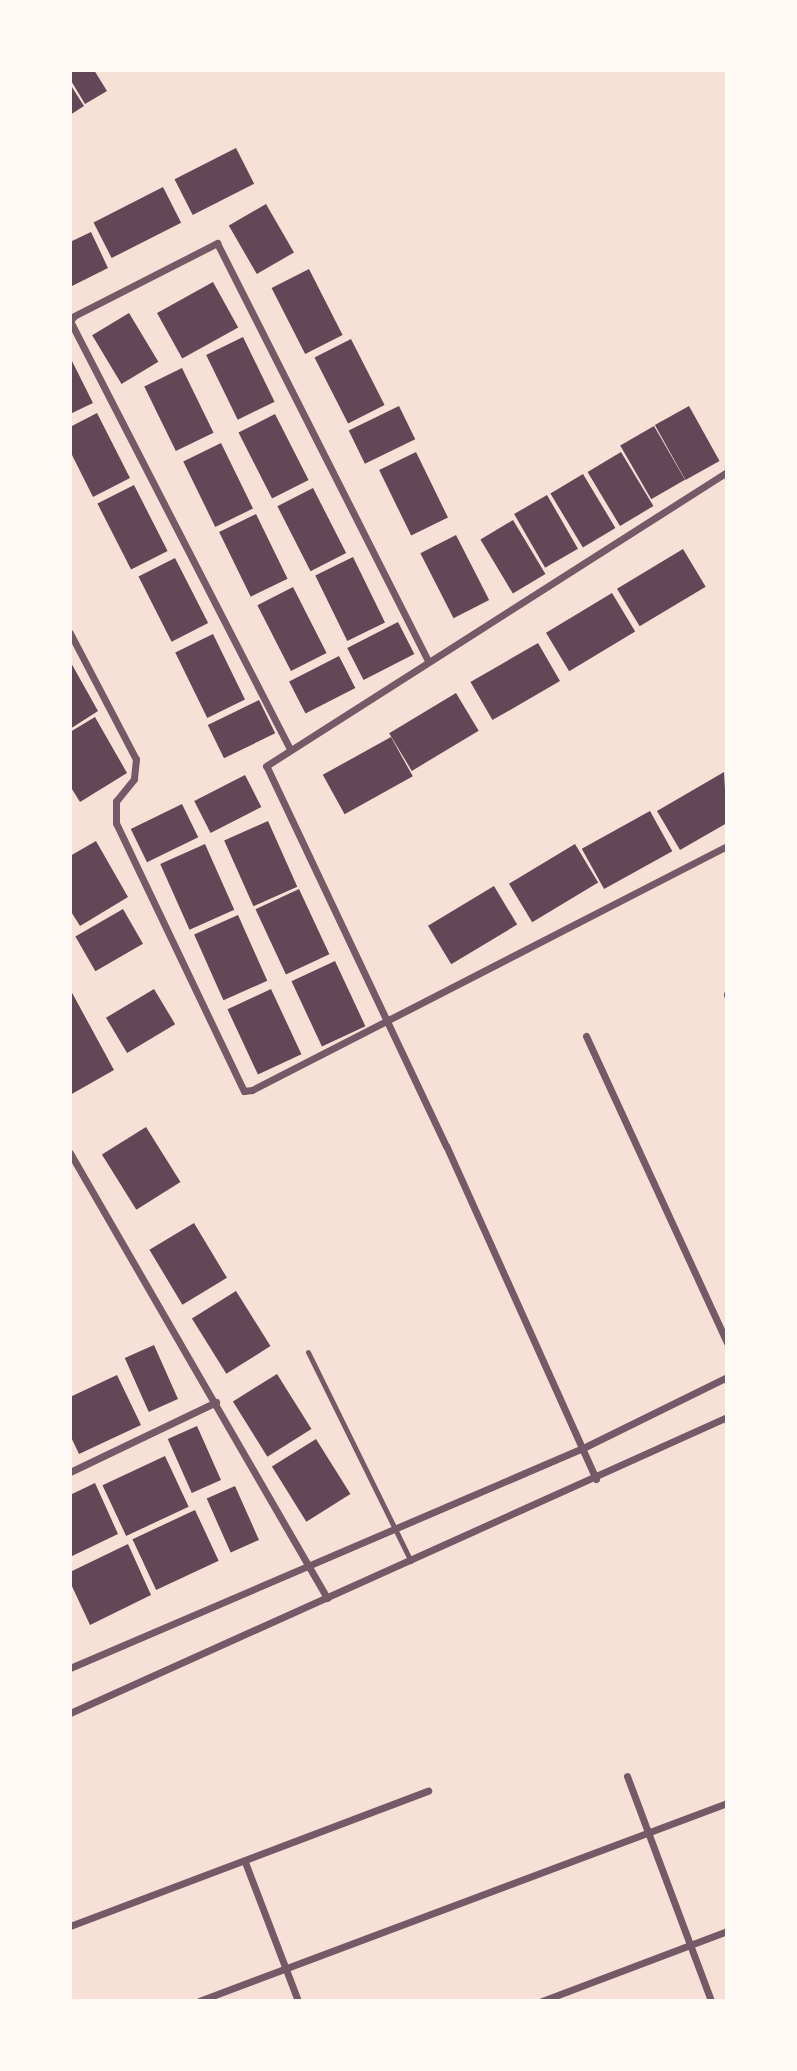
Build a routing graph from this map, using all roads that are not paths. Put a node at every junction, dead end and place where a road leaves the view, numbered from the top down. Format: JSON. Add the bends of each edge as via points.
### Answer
{"nodes":[{"id":1,"x":727,"y":472,"type":"edge"},
{"id":2,"x":70,"y":633,"type":"edge"},
{"id":3,"x":428,"y":661,"type":"junction"},
{"id":4,"x":290,"y":749,"type":"junction"},
{"id":5,"x":727,"y":846,"type":"edge"},
{"id":6,"x":386,"y":1018,"type":"junction"},
{"id":7,"x":586,"y":1036,"type":"dead end"},
{"id":8,"x":70,"y":1153,"type":"edge"},
{"id":9,"x":727,"y":1342,"type":"edge"},
{"id":10,"x":308,"y":1352,"type":"dead end"},
{"id":11,"x":727,"y":1377,"type":"edge"},
{"id":12,"x":216,"y":1402,"type":"junction"},
{"id":13,"x":727,"y":1417,"type":"edge"},
{"id":14,"x":583,"y":1448,"type":"junction"},
{"id":15,"x":70,"y":1472,"type":"edge"},
{"id":16,"x":596,"y":1479,"type":"junction"},
{"id":17,"x":395,"y":1527,"type":"junction"},
{"id":18,"x":411,"y":1561,"type":"junction"},
{"id":19,"x":310,"y":1562,"type":"junction"},
{"id":20,"x":327,"y":1598,"type":"junction"},
{"id":21,"x":70,"y":1668,"type":"edge"},
{"id":22,"x":70,"y":1713,"type":"edge"},
{"id":23,"x":627,"y":1776,"type":"dead end"},
{"id":24,"x":428,"y":1791,"type":"dead end"},
{"id":25,"x":727,"y":1804,"type":"edge"},
{"id":26,"x":649,"y":1835,"type":"junction"},
{"id":27,"x":245,"y":1862,"type":"junction"},
{"id":28,"x":70,"y":1926,"type":"edge"},
{"id":29,"x":727,"y":1931,"type":"edge"},
{"id":30,"x":691,"y":1945,"type":"junction"},
{"id":31,"x":286,"y":1967,"type":"junction"},
{"id":32,"x":199,"y":2001,"type":"edge"},
{"id":33,"x":298,"y":2001,"type":"edge"},
{"id":34,"x":542,"y":2001,"type":"edge"},
{"id":35,"x":711,"y":2001,"type":"edge"}],
"edges":[{"from":1,"to":3,"type":"street"},
{"from":2,"to":6,"type":"street","via":[[136,759],[134,779],[116,801],[116,823],[238,1084],[252,1090]]},
{"from":3,"to":4,"type":"street"},
{"from":3,"to":4,"type":"street","via":[[217,243],[74,316],[70,321]]},
{"from":4,"to":6,"type":"street","via":[[268,762],[266,769]]},
{"from":5,"to":6,"type":"street"},
{"from":6,"to":14,"type":"street"},
{"from":7,"to":9,"type":"street"},
{"from":8,"to":12,"type":"street"},
{"from":10,"to":17,"type":"lane"},
{"from":11,"to":14,"type":"street"},
{"from":12,"to":15,"type":"street"},
{"from":12,"to":19,"type":"street"},
{"from":13,"to":16,"type":"street"},
{"from":14,"to":16,"type":"street"},
{"from":14,"to":17,"type":"street"},
{"from":16,"to":18,"type":"street"},
{"from":17,"to":18,"type":"lane"},
{"from":17,"to":19,"type":"street"},
{"from":18,"to":20,"type":"street"},
{"from":19,"to":20,"type":"street"},
{"from":19,"to":21,"type":"street"},
{"from":20,"to":22,"type":"street"},
{"from":23,"to":26,"type":"street"},
{"from":24,"to":27,"type":"street"},
{"from":25,"to":26,"type":"street"},
{"from":26,"to":30,"type":"street"},
{"from":26,"to":31,"type":"street"},
{"from":27,"to":28,"type":"street"},
{"from":27,"to":31,"type":"street"},
{"from":29,"to":30,"type":"street"},
{"from":30,"to":34,"type":"street"},
{"from":30,"to":35,"type":"street"},
{"from":31,"to":32,"type":"street"},
{"from":31,"to":33,"type":"street"}]}
